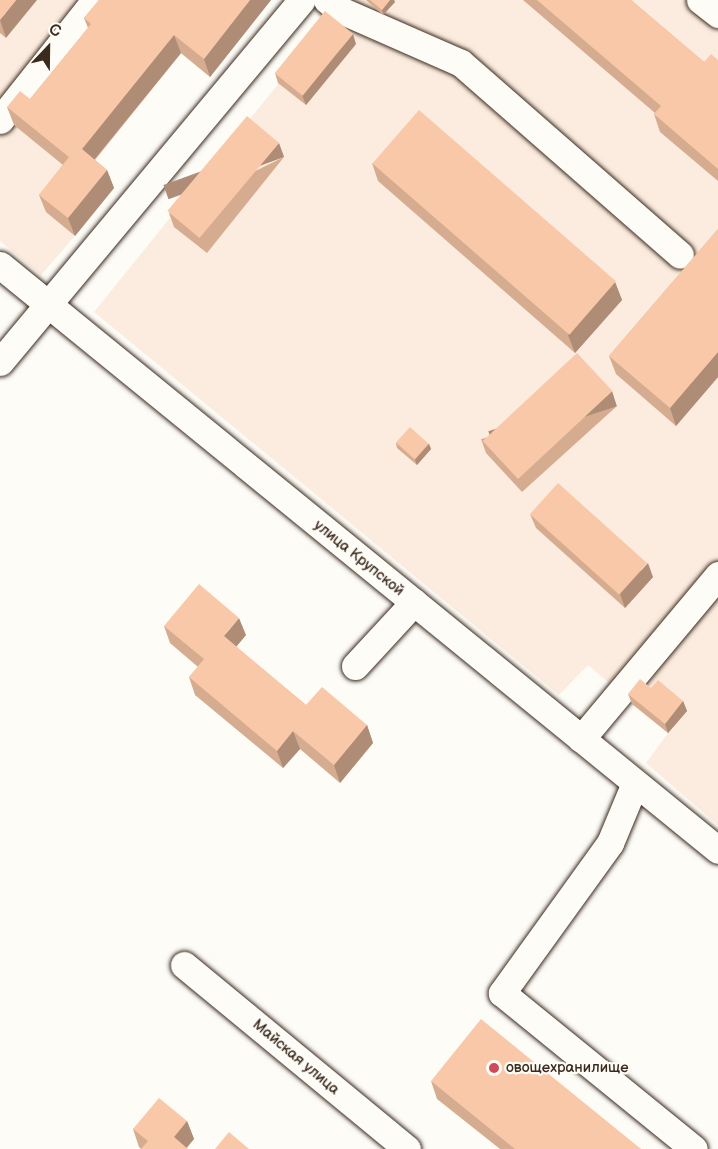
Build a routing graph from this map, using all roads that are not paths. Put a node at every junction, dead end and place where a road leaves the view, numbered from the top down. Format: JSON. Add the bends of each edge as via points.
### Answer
{"nodes":[{"id":1,"x":95,"y":0,"type":"edge"},
{"id":2,"x":302,"y":0,"type":"edge"},
{"id":3,"x":327,"y":0,"type":"edge"},
{"id":4,"x":700,"y":0,"type":"edge"},
{"id":5,"x":718,"y":14,"type":"edge"},
{"id":6,"x":4,"y":105,"type":"edge"},
{"id":7,"x":680,"y":255,"type":"dead end"},
{"id":8,"x":0,"y":265,"type":"edge"},
{"id":9,"x":50,"y":306,"type":"junction"},
{"id":10,"x":0,"y":362,"type":"edge"},
{"id":11,"x":718,"y":575,"type":"edge"},
{"id":12,"x":414,"y":602,"type":"junction"},
{"id":13,"x":355,"y":666,"type":"dead end"},
{"id":14,"x":581,"y":739,"type":"junction"},
{"id":15,"x":635,"y":783,"type":"junction"},
{"id":16,"x":718,"y":850,"type":"edge"},
{"id":17,"x":184,"y":965,"type":"dead end"},
{"id":18,"x":407,"y":1149,"type":"edge"},
{"id":19,"x":694,"y":1149,"type":"edge"}],
"edges":[{"from":1,"to":6,"type":"street"},
{"from":2,"to":9,"type":"street"},
{"from":3,"to":7,"type":"street","via":[[338,9],[461,63]]},
{"from":4,"to":5,"type":"street"},
{"from":8,"to":9,"type":"street","name":"улица Крупской"},
{"from":9,"to":10,"type":"street"},
{"from":9,"to":12,"type":"street","name":"улица Крупской"},
{"from":11,"to":14,"type":"street"},
{"from":12,"to":13,"type":"street"},
{"from":12,"to":14,"type":"street","name":"улица Крупской"},
{"from":14,"to":15,"type":"street","name":"улица Крупской"},
{"from":15,"to":16,"type":"street","name":"улица Крупской"},
{"from":15,"to":19,"type":"street","via":[[610,843],[502,993]]},
{"from":17,"to":18,"type":"street","name":"Майская улица"}]}
